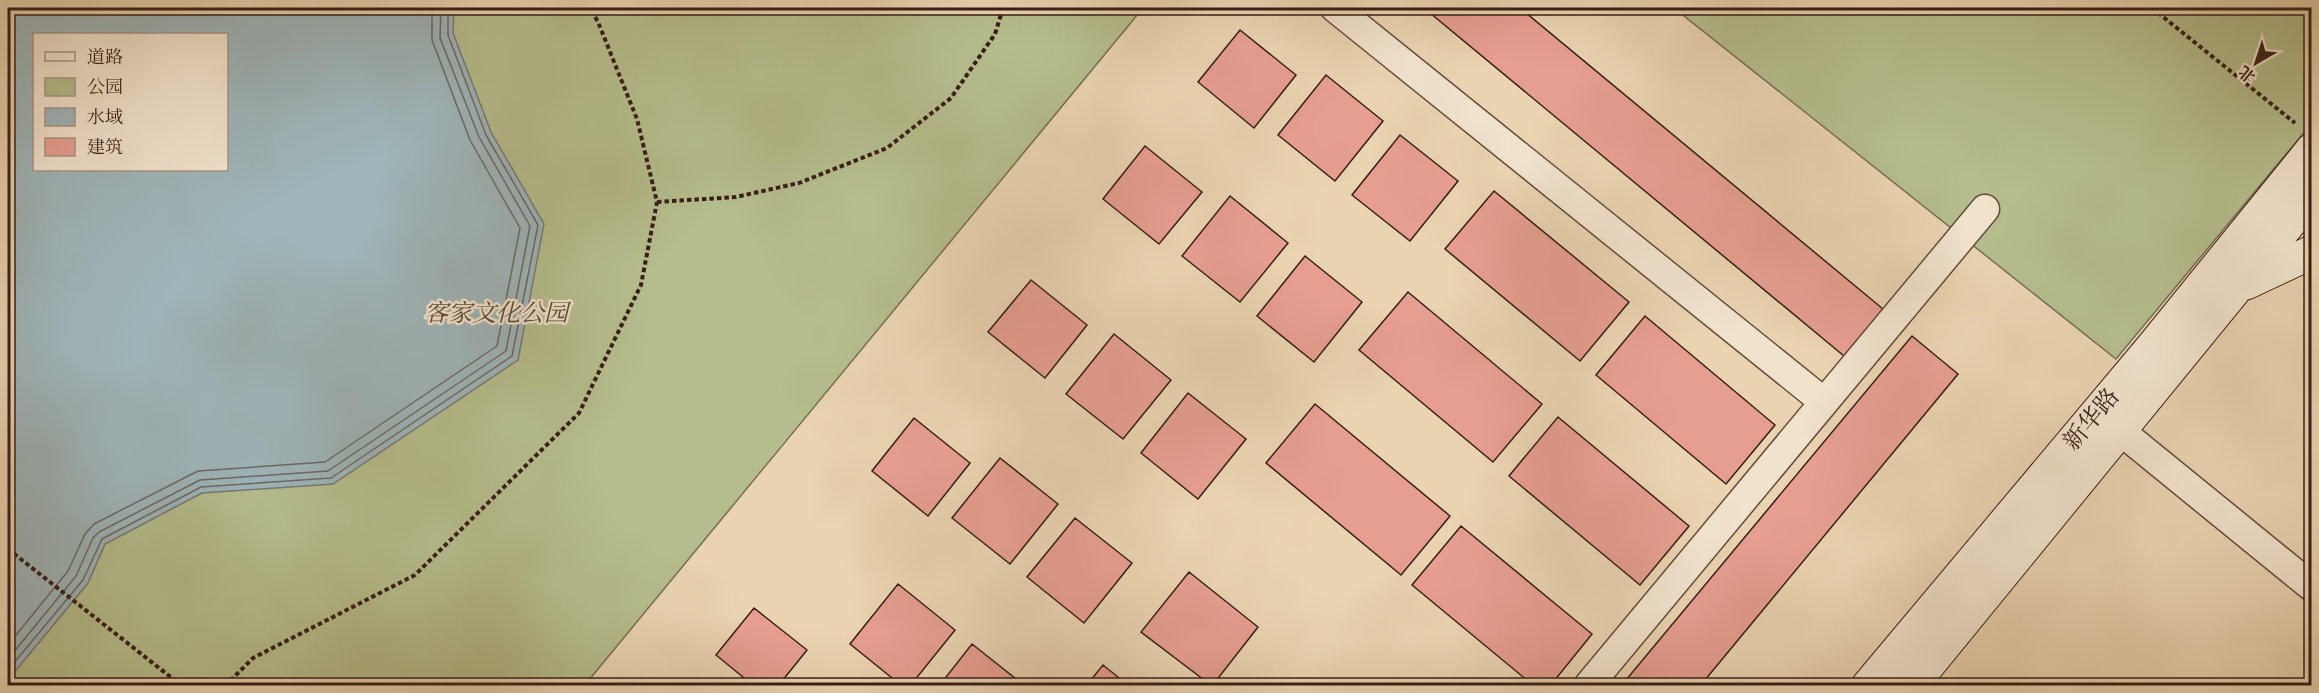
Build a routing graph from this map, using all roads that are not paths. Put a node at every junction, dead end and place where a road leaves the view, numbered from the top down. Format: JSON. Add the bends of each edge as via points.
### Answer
{"nodes":[{"id":1,"x":1335,"y":8,"type":"edge"},
{"id":2,"x":2305,"y":166,"type":"edge"},
{"id":3,"x":1985,"y":210,"type":"dead end"},
{"id":4,"x":2312,"y":252,"type":"edge"},
{"id":5,"x":2236,"y":288,"type":"junction"},
{"id":6,"x":1824,"y":402,"type":"junction"},
{"id":7,"x":2108,"y":421,"type":"junction"},
{"id":8,"x":2312,"y":587,"type":"edge"},
{"id":9,"x":1588,"y":686,"type":"edge"},
{"id":10,"x":1868,"y":686,"type":"edge"},
{"id":11,"x":1911,"y":686,"type":"edge"}],
"edges":[{"from":1,"to":6,"type":"street"},
{"from":2,"to":5,"type":"street","name":"新华路"},
{"from":2,"to":7,"type":"street","name":"新华路"},
{"from":3,"to":6,"type":"street"},
{"from":4,"to":5,"type":"street"},
{"from":5,"to":7,"type":"street","name":"新华路"},
{"from":6,"to":9,"type":"street"},
{"from":7,"to":8,"type":"street"},
{"from":7,"to":10,"type":"street","name":"新华路"},
{"from":7,"to":11,"type":"street","name":"新华路"}]}
